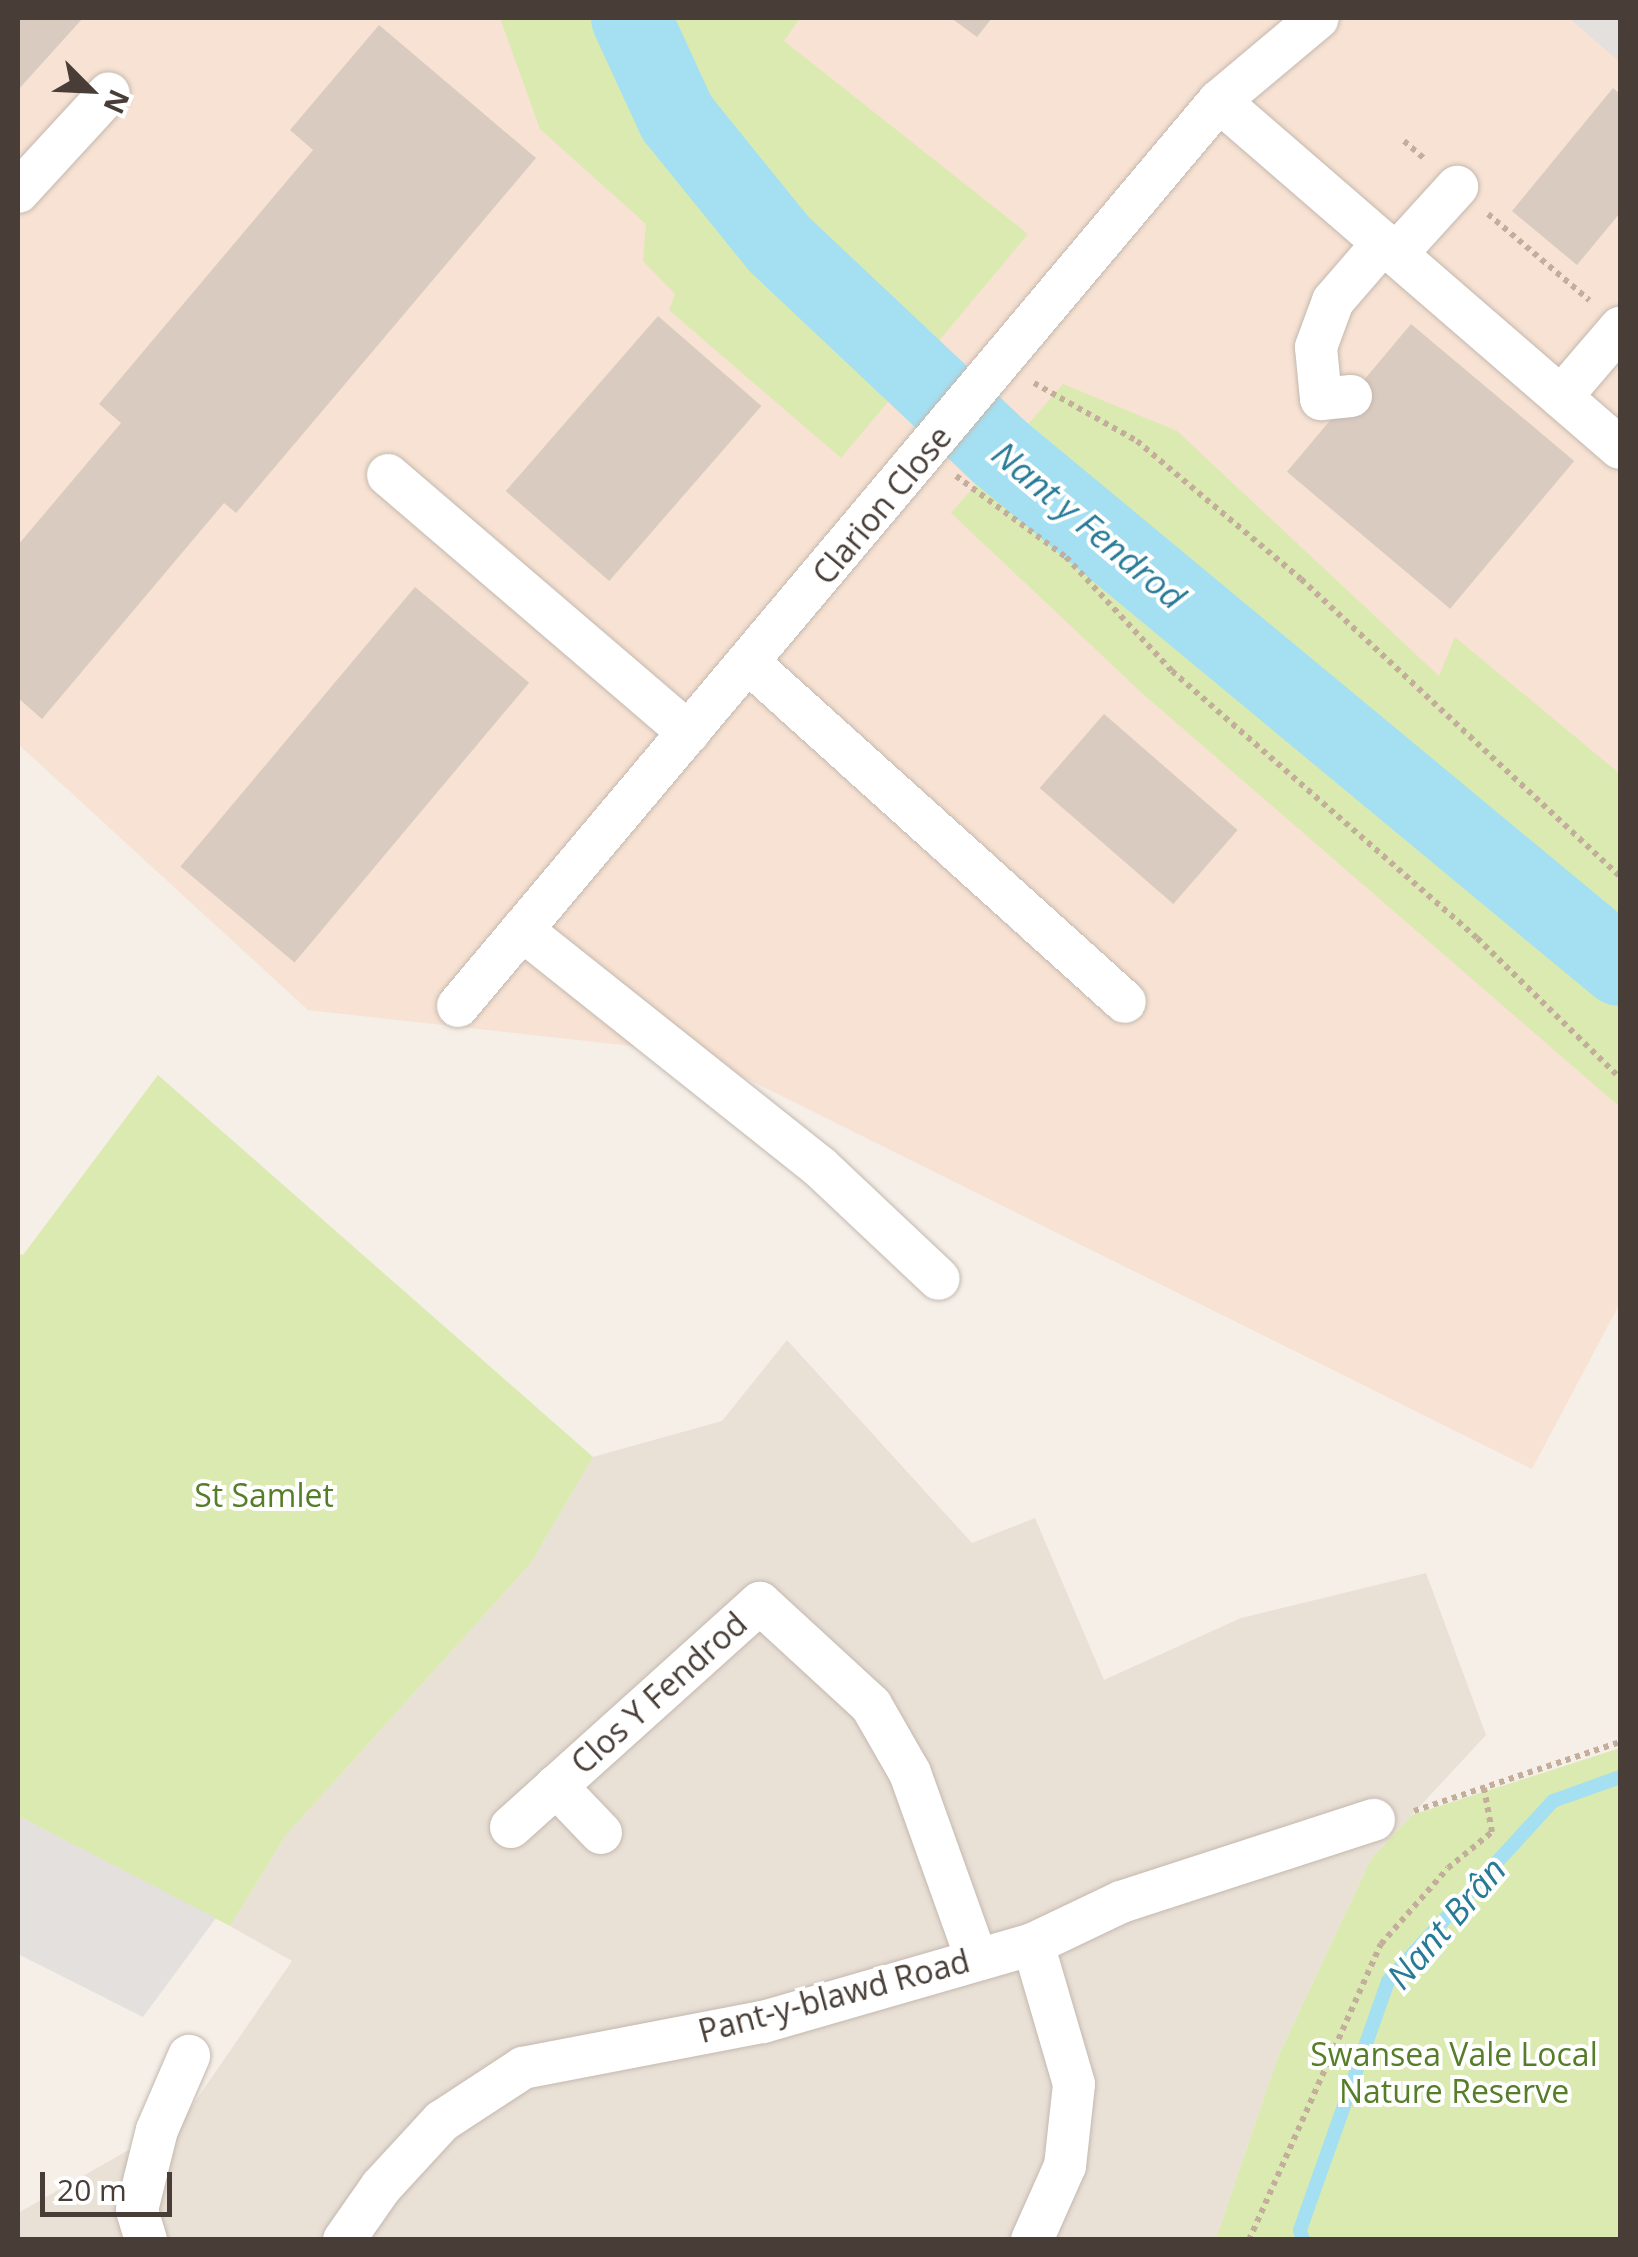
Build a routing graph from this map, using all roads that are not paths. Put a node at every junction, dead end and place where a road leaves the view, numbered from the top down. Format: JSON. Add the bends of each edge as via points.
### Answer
{"nodes":[{"id":1,"x":1318,"y":18,"type":"edge"},
{"id":2,"x":108,"y":94,"type":"dead end"},
{"id":3,"x":1219,"y":101,"type":"junction"},
{"id":4,"x":1457,"y":187,"type":"road end"},
{"id":5,"x":18,"y":192,"type":"edge"},
{"id":6,"x":1389,"y":249,"type":"junction"},
{"id":7,"x":1606,"y":315,"type":"edge"},
{"id":8,"x":1351,"y":396,"type":"dead end"},
{"id":9,"x":1561,"y":397,"type":"junction"},
{"id":10,"x":1620,"y":448,"type":"edge"},
{"id":11,"x":388,"y":474,"type":"dead end"},
{"id":12,"x":748,"y":663,"type":"junction"},
{"id":13,"x":689,"y":732,"type":"junction"},
{"id":14,"x":522,"y":930,"type":"junction"},
{"id":15,"x":1125,"y":1002,"type":"dead end"},
{"id":16,"x":458,"y":1006,"type":"dead end"},
{"id":17,"x":939,"y":1280,"type":"dead end"},
{"id":18,"x":556,"y":1786,"type":"junction"},
{"id":19,"x":1374,"y":1820,"type":"road end"},
{"id":20,"x":511,"y":1827,"type":"dead end"},
{"id":21,"x":601,"y":1834,"type":"dead end"},
{"id":22,"x":1033,"y":1944,"type":"junction"},
{"id":23,"x":976,"y":1956,"type":"junction"},
{"id":24,"x":189,"y":2056,"type":"dead end"},
{"id":25,"x":146,"y":2240,"type":"edge"},
{"id":26,"x":344,"y":2240,"type":"edge"},
{"id":27,"x":1032,"y":2240,"type":"edge"}],
"edges":[{"from":1,"to":3,"type":"street","name":"Clarion Close"},
{"from":2,"to":5,"type":"street"},
{"from":3,"to":6,"type":"street"},
{"from":3,"to":12,"type":"street","name":"Clarion Close"},
{"from":4,"to":6,"type":"street"},
{"from":6,"to":8,"type":"street","via":[[1334,302],[1316,347],[1321,399]]},
{"from":6,"to":9,"type":"street"},
{"from":7,"to":9,"type":"street"},
{"from":9,"to":10,"type":"street"},
{"from":11,"to":13,"type":"street"},
{"from":12,"to":13,"type":"street","name":"Clarion Close"},
{"from":12,"to":15,"type":"street"},
{"from":13,"to":14,"type":"street","name":"Clarion Close"},
{"from":14,"to":16,"type":"street","name":"Clarion Close"},
{"from":14,"to":17,"type":"street","via":[[820,1167]]},
{"from":18,"to":20,"type":"street","name":"Clos Y Fendrod"},
{"from":18,"to":21,"type":"street"},
{"from":18,"to":23,"type":"street","name":"Clos Y Fendrod","via":[[760,1603],[872,1705],[910,1774]]},
{"from":19,"to":22,"type":"street","name":"Pant-y-blawd Road","via":[[1121,1902]]},
{"from":22,"to":23,"type":"street","name":"Pant-y-blawd Road"},
{"from":22,"to":27,"type":"street","via":[[1074,2084],[1065,2166]]},
{"from":23,"to":26,"type":"street","name":"Pant-y-blawd Road","via":[[763,2022],[523,2068],[442,2121],[381,2187]]},
{"from":24,"to":25,"type":"street","via":[[158,2130],[136,2210]]}]}
